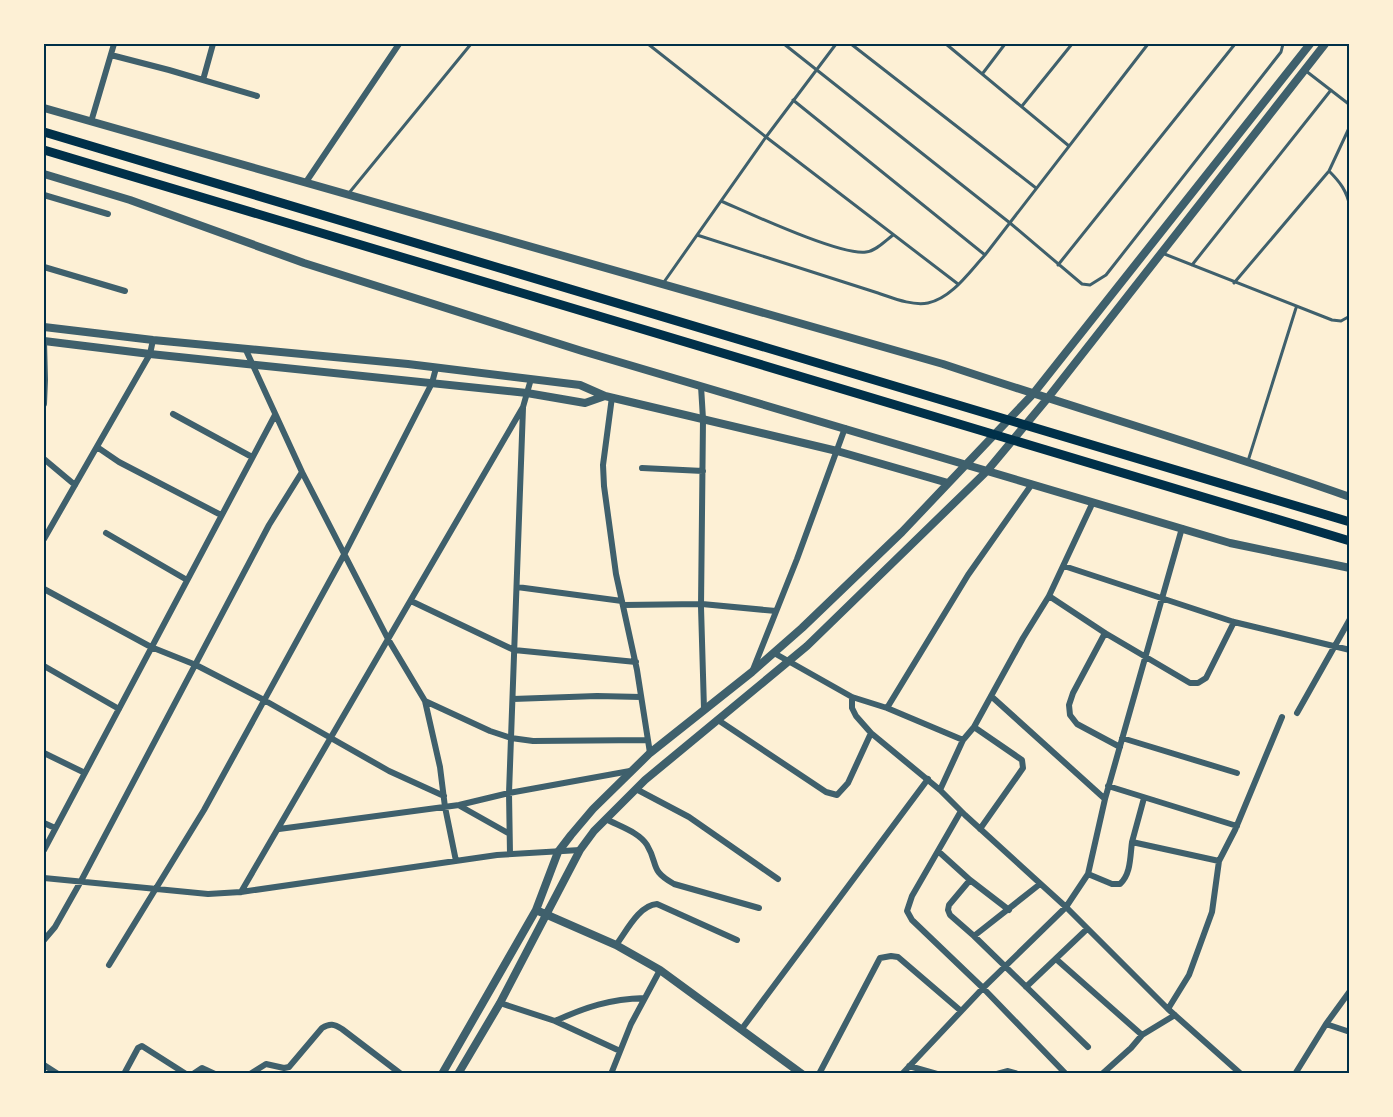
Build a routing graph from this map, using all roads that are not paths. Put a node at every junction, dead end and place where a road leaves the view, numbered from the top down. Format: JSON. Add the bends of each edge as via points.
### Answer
{"nodes":[{"id":1,"x":114,"y":44,"type":"edge"},
{"id":2,"x":213,"y":44,"type":"edge"},
{"id":3,"x":399,"y":44,"type":"edge"},
{"id":4,"x":471,"y":44,"type":"edge"},
{"id":5,"x":648,"y":44,"type":"edge"},
{"id":6,"x":784,"y":44,"type":"edge"},
{"id":7,"x":836,"y":44,"type":"edge"},
{"id":8,"x":850,"y":44,"type":"edge"},
{"id":9,"x":946,"y":44,"type":"edge"},
{"id":10,"x":1005,"y":44,"type":"edge"},
{"id":11,"x":1072,"y":44,"type":"edge"},
{"id":12,"x":1148,"y":44,"type":"edge"},
{"id":13,"x":1235,"y":44,"type":"edge"},
{"id":14,"x":1283,"y":44,"type":"edge"},
{"id":15,"x":1310,"y":44,"type":"edge"},
{"id":16,"x":1326,"y":44,"type":"edge"},
{"id":17,"x":111,"y":55,"type":"junction"},
{"id":18,"x":817,"y":69,"type":"junction"},
{"id":19,"x":1305,"y":70,"type":"junction"},
{"id":20,"x":983,"y":73,"type":"junction"},
{"id":21,"x":203,"y":80,"type":"junction"},
{"id":22,"x":1331,"y":90,"type":"junction"},
{"id":23,"x":257,"y":96,"type":"dead end"},
{"id":24,"x":794,"y":100,"type":"junction"},
{"id":25,"x":1350,"y":105,"type":"edge"},
{"id":26,"x":1022,"y":106,"type":"junction"},
{"id":27,"x":44,"y":108,"type":"edge"},
{"id":28,"x":91,"y":122,"type":"junction"},
{"id":29,"x":1350,"y":126,"type":"edge"},
{"id":30,"x":44,"y":132,"type":"edge"},
{"id":31,"x":766,"y":137,"type":"junction"},
{"id":32,"x":1069,"y":146,"type":"junction"},
{"id":33,"x":44,"y":150,"type":"edge"},
{"id":34,"x":1329,"y":171,"type":"junction"},
{"id":35,"x":44,"y":174,"type":"edge"},
{"id":36,"x":306,"y":182,"type":"junction"},
{"id":37,"x":1036,"y":188,"type":"junction"},
{"id":38,"x":348,"y":194,"type":"junction"},
{"id":39,"x":44,"y":195,"type":"edge"},
{"id":40,"x":721,"y":201,"type":"junction"},
{"id":41,"x":1350,"y":207,"type":"edge"},
{"id":42,"x":108,"y":214,"type":"dead end"},
{"id":43,"x":1010,"y":223,"type":"junction"},
{"id":44,"x":893,"y":234,"type":"junction"},
{"id":45,"x":697,"y":235,"type":"junction"},
{"id":46,"x":1161,"y":253,"type":"junction"},
{"id":47,"x":985,"y":255,"type":"junction"},
{"id":48,"x":1059,"y":265,"type":"junction"},
{"id":49,"x":1192,"y":266,"type":"junction"},
{"id":50,"x":44,"y":267,"type":"edge"},
{"id":51,"x":1233,"y":283,"type":"junction"},
{"id":52,"x":663,"y":284,"type":"junction"},
{"id":53,"x":958,"y":284,"type":"junction"},
{"id":54,"x":125,"y":291,"type":"dead end"},
{"id":55,"x":1296,"y":308,"type":"junction"},
{"id":56,"x":1350,"y":316,"type":"edge"},
{"id":57,"x":44,"y":327,"type":"edge"},
{"id":58,"x":153,"y":340,"type":"junction"},
{"id":59,"x":44,"y":341,"type":"edge"},
{"id":60,"x":245,"y":348,"type":"junction"},
{"id":61,"x":150,"y":354,"type":"junction"},
{"id":62,"x":252,"y":364,"type":"junction"},
{"id":63,"x":436,"y":368,"type":"junction"},
{"id":64,"x":531,"y":379,"type":"junction"},
{"id":65,"x":44,"y":380,"type":"edge"},
{"id":66,"x":432,"y":383,"type":"junction"},
{"id":67,"x":700,"y":386,"type":"junction"},
{"id":68,"x":527,"y":393,"type":"junction"},
{"id":69,"x":1033,"y":394,"type":"junction"},
{"id":70,"x":608,"y":397,"type":"junction"},
{"id":71,"x":1047,"y":399,"type":"junction"},
{"id":72,"x":44,"y":404,"type":"edge"},
{"id":73,"x":523,"y":407,"type":"junction"},
{"id":74,"x":173,"y":414,"type":"dead end"},
{"id":75,"x":275,"y":415,"type":"junction"},
{"id":76,"x":703,"y":419,"type":"junction"},
{"id":77,"x":845,"y":428,"type":"junction"},
{"id":78,"x":97,"y":447,"type":"junction"},
{"id":79,"x":837,"y":451,"type":"junction"},
{"id":80,"x":252,"y":457,"type":"junction"},
{"id":81,"x":44,"y":459,"type":"edge"},
{"id":82,"x":1248,"y":461,"type":"junction"},
{"id":83,"x":966,"y":464,"type":"junction"},
{"id":84,"x":642,"y":468,"type":"dead end"},
{"id":85,"x":703,"y":471,"type":"junction"},
{"id":86,"x":987,"y":471,"type":"junction"},
{"id":87,"x":302,"y":472,"type":"junction"},
{"id":88,"x":948,"y":483,"type":"junction"},
{"id":89,"x":1032,"y":484,"type":"junction"},
{"id":90,"x":75,"y":485,"type":"junction"},
{"id":91,"x":1350,"y":497,"type":"edge"},
{"id":92,"x":1093,"y":502,"type":"junction"},
{"id":93,"x":221,"y":515,"type":"junction"},
{"id":94,"x":1350,"y":522,"type":"edge"},
{"id":95,"x":1182,"y":528,"type":"junction"},
{"id":96,"x":106,"y":533,"type":"dead end"},
{"id":97,"x":44,"y":539,"type":"edge"},
{"id":98,"x":1350,"y":541,"type":"edge"},
{"id":99,"x":345,"y":553,"type":"junction"},
{"id":100,"x":1064,"y":566,"type":"junction"},
{"id":101,"x":1350,"y":568,"type":"edge"},
{"id":102,"x":186,"y":580,"type":"junction"},
{"id":103,"x":517,"y":587,"type":"junction"},
{"id":104,"x":44,"y":589,"type":"edge"},
{"id":105,"x":1049,"y":596,"type":"junction"},
{"id":106,"x":1162,"y":599,"type":"junction"},
{"id":107,"x":411,"y":601,"type":"junction"},
{"id":108,"x":623,"y":603,"type":"junction"},
{"id":109,"x":702,"y":604,"type":"junction"},
{"id":110,"x":776,"y":611,"type":"junction"},
{"id":111,"x":1350,"y":619,"type":"edge"},
{"id":112,"x":1234,"y":622,"type":"junction"},
{"id":113,"x":1105,"y":633,"type":"junction"},
{"id":114,"x":388,"y":639,"type":"junction"},
{"id":115,"x":1335,"y":646,"type":"junction"},
{"id":116,"x":151,"y":647,"type":"junction"},
{"id":117,"x":514,"y":650,"type":"junction"},
{"id":118,"x":1350,"y":651,"type":"edge"},
{"id":119,"x":774,"y":653,"type":"junction"},
{"id":120,"x":1145,"y":657,"type":"junction"},
{"id":121,"x":790,"y":661,"type":"junction"},
{"id":122,"x":636,"y":662,"type":"junction"},
{"id":123,"x":196,"y":665,"type":"junction"},
{"id":124,"x":44,"y":666,"type":"edge"},
{"id":125,"x":752,"y":672,"type":"junction"},
{"id":126,"x":990,"y":696,"type":"junction"},
{"id":127,"x":642,"y":697,"type":"junction"},
{"id":128,"x":852,"y":697,"type":"junction"},
{"id":129,"x":513,"y":699,"type":"junction"},
{"id":130,"x":264,"y":700,"type":"junction"},
{"id":131,"x":425,"y":701,"type":"junction"},
{"id":132,"x":886,"y":708,"type":"junction"},
{"id":133,"x":119,"y":709,"type":"junction"},
{"id":134,"x":704,"y":709,"type":"junction"},
{"id":135,"x":1297,"y":713,"type":"dead end"},
{"id":136,"x":1282,"y":717,"type":"dead end"},
{"id":137,"x":718,"y":720,"type":"junction"},
{"id":138,"x":974,"y":727,"type":"junction"},
{"id":139,"x":872,"y":733,"type":"junction"},
{"id":140,"x":511,"y":738,"type":"junction"},
{"id":141,"x":1122,"y":738,"type":"junction"},
{"id":142,"x":331,"y":739,"type":"junction"},
{"id":143,"x":648,"y":740,"type":"junction"},
{"id":144,"x":963,"y":740,"type":"junction"},
{"id":145,"x":1120,"y":747,"type":"junction"},
{"id":146,"x":44,"y":753,"type":"edge"},
{"id":147,"x":650,"y":753,"type":"junction"},
{"id":148,"x":630,"y":771,"type":"junction"},
{"id":149,"x":85,"y":773,"type":"junction"},
{"id":150,"x":1237,"y":773,"type":"dead end"},
{"id":151,"x":928,"y":779,"type":"junction"},
{"id":152,"x":1108,"y":786,"type":"junction"},
{"id":153,"x":636,"y":789,"type":"junction"},
{"id":154,"x":940,"y":789,"type":"junction"},
{"id":155,"x":509,"y":793,"type":"junction"},
{"id":156,"x":444,"y":795,"type":"junction"},
{"id":157,"x":1144,"y":798,"type":"junction"},
{"id":158,"x":1104,"y":799,"type":"junction"},
{"id":159,"x":459,"y":806,"type":"junction"},
{"id":160,"x":445,"y":807,"type":"junction"},
{"id":161,"x":961,"y":811,"type":"junction"},
{"id":162,"x":606,"y":819,"type":"junction"},
{"id":163,"x":44,"y":823,"type":"edge"},
{"id":164,"x":1237,"y":826,"type":"junction"},
{"id":165,"x":55,"y":828,"type":"junction"},
{"id":166,"x":279,"y":829,"type":"junction"},
{"id":167,"x":980,"y":829,"type":"junction"},
{"id":168,"x":508,"y":833,"type":"junction"},
{"id":169,"x":1132,"y":842,"type":"junction"},
{"id":170,"x":44,"y":850,"type":"edge"},
{"id":171,"x":580,"y":850,"type":"junction"},
{"id":172,"x":938,"y":851,"type":"junction"},
{"id":173,"x":558,"y":852,"type":"junction"},
{"id":174,"x":510,"y":855,"type":"junction"},
{"id":175,"x":456,"y":861,"type":"junction"},
{"id":176,"x":1218,"y":861,"type":"junction"},
{"id":177,"x":1088,"y":874,"type":"junction"},
{"id":178,"x":44,"y":878,"type":"edge"},
{"id":179,"x":778,"y":879,"type":"dead end"},
{"id":180,"x":970,"y":880,"type":"junction"},
{"id":181,"x":81,"y":881,"type":"junction"},
{"id":182,"x":1040,"y":884,"type":"junction"},
{"id":183,"x":156,"y":888,"type":"junction"},
{"id":184,"x":241,"y":892,"type":"junction"},
{"id":185,"x":1066,"y":907,"type":"junction"},
{"id":186,"x":759,"y":908,"type":"dead end"},
{"id":187,"x":536,"y":910,"type":"junction"},
{"id":188,"x":1009,"y":910,"type":"junction"},
{"id":189,"x":546,"y":915,"type":"junction"},
{"id":190,"x":1087,"y":929,"type":"junction"},
{"id":191,"x":974,"y":936,"type":"junction"},
{"id":192,"x":44,"y":940,"type":"edge"},
{"id":193,"x":737,"y":940,"type":"dead end"},
{"id":194,"x":616,"y":945,"type":"junction"},
{"id":195,"x":1056,"y":959,"type":"junction"},
{"id":196,"x":109,"y":965,"type":"dead end"},
{"id":197,"x":1005,"y":966,"type":"junction"},
{"id":198,"x":660,"y":970,"type":"junction"},
{"id":199,"x":1026,"y":987,"type":"junction"},
{"id":200,"x":983,"y":988,"type":"junction"},
{"id":201,"x":1350,"y":991,"type":"edge"},
{"id":202,"x":644,"y":998,"type":"junction"},
{"id":203,"x":500,"y":1003,"type":"junction"},
{"id":204,"x":1168,"y":1009,"type":"junction"},
{"id":205,"x":961,"y":1011,"type":"junction"},
{"id":206,"x":1175,"y":1015,"type":"junction"},
{"id":207,"x":555,"y":1021,"type":"junction"},
{"id":208,"x":1326,"y":1024,"type":"junction"},
{"id":209,"x":741,"y":1030,"type":"junction"},
{"id":210,"x":1350,"y":1032,"type":"edge"},
{"id":211,"x":1142,"y":1035,"type":"junction"},
{"id":212,"x":1088,"y":1047,"type":"dead end"},
{"id":213,"x":620,"y":1051,"type":"junction"},
{"id":214,"x":44,"y":1065,"type":"edge"},
{"id":215,"x":909,"y":1066,"type":"junction"},
{"id":216,"x":58,"y":1074,"type":"edge"},
{"id":217,"x":124,"y":1074,"type":"edge"},
{"id":218,"x":186,"y":1074,"type":"edge"},
{"id":219,"x":193,"y":1074,"type":"edge"},
{"id":220,"x":215,"y":1074,"type":"edge"},
{"id":221,"x":250,"y":1074,"type":"edge"},
{"id":222,"x":401,"y":1074,"type":"edge"},
{"id":223,"x":441,"y":1074,"type":"edge"},
{"id":224,"x":458,"y":1074,"type":"edge"},
{"id":225,"x":611,"y":1074,"type":"edge"},
{"id":226,"x":802,"y":1074,"type":"edge"},
{"id":227,"x":819,"y":1074,"type":"edge"},
{"id":228,"x":902,"y":1074,"type":"edge"},
{"id":229,"x":938,"y":1074,"type":"edge"},
{"id":230,"x":997,"y":1074,"type":"edge"},
{"id":231,"x":1018,"y":1074,"type":"edge"},
{"id":232,"x":1066,"y":1074,"type":"edge"},
{"id":233,"x":1102,"y":1074,"type":"edge"},
{"id":234,"x":1241,"y":1074,"type":"edge"},
{"id":235,"x":1295,"y":1074,"type":"edge"}],
"edges":[{"from":1,"to":17,"type":"street"},
{"from":2,"to":21,"type":"street"},
{"from":3,"to":36,"type":"street"},
{"from":4,"to":38,"type":"lane"},
{"from":5,"to":31,"type":"lane"},
{"from":6,"to":18,"type":"lane"},
{"from":7,"to":18,"type":"lane"},
{"from":8,"to":37,"type":"lane"},
{"from":9,"to":20,"type":"lane"},
{"from":10,"to":20,"type":"lane"},
{"from":11,"to":26,"type":"lane"},
{"from":12,"to":32,"type":"lane"},
{"from":13,"to":48,"type":"lane"},
{"from":14,"to":48,"type":"lane","via":[[1281,52],[1106,275],[1090,285],[1082,284]]},
{"from":15,"to":69,"type":"street"},
{"from":16,"to":19,"type":"street"},
{"from":17,"to":21,"type":"street"},
{"from":17,"to":28,"type":"street"},
{"from":18,"to":24,"type":"lane"},
{"from":18,"to":43,"type":"lane"},
{"from":19,"to":22,"type":"lane"},
{"from":19,"to":46,"type":"street"},
{"from":20,"to":26,"type":"lane"},
{"from":21,"to":23,"type":"street"},
{"from":22,"to":25,"type":"lane"},
{"from":22,"to":49,"type":"lane"},
{"from":24,"to":31,"type":"lane"},
{"from":24,"to":47,"type":"lane"},
{"from":26,"to":32,"type":"lane"},
{"from":27,"to":28,"type":"street"},
{"from":28,"to":36,"type":"street"},
{"from":29,"to":34,"type":"lane"},
{"from":30,"to":94,"type":"highway"},
{"from":31,"to":40,"type":"lane"},
{"from":31,"to":44,"type":"lane"},
{"from":32,"to":37,"type":"lane"},
{"from":33,"to":98,"type":"highway"},
{"from":34,"to":41,"type":"lane","via":[[1346,192]]},
{"from":34,"to":51,"type":"lane"},
{"from":35,"to":67,"type":"street","via":[[130,200],[304,263]]},
{"from":36,"to":38,"type":"street"},
{"from":37,"to":43,"type":"lane"},
{"from":38,"to":52,"type":"street"},
{"from":39,"to":42,"type":"street"},
{"from":40,"to":44,"type":"lane","via":[[854,252],[878,247]]},
{"from":40,"to":45,"type":"lane"},
{"from":43,"to":47,"type":"lane"},
{"from":43,"to":48,"type":"lane"},
{"from":44,"to":53,"type":"lane"},
{"from":45,"to":52,"type":"lane"},
{"from":45,"to":53,"type":"lane","via":[[907,302],[928,303]]},
{"from":46,"to":49,"type":"lane"},
{"from":46,"to":71,"type":"street"},
{"from":47,"to":53,"type":"lane"},
{"from":49,"to":51,"type":"lane"},
{"from":50,"to":54,"type":"street"},
{"from":51,"to":55,"type":"lane"},
{"from":52,"to":69,"type":"street","via":[[943,364]]},
{"from":55,"to":56,"type":"lane","via":[[1332,320]]},
{"from":55,"to":82,"type":"lane"},
{"from":57,"to":58,"type":"street"},
{"from":58,"to":60,"type":"street"},
{"from":58,"to":61,"type":"street"},
{"from":59,"to":61,"type":"street"},
{"from":59,"to":65,"type":"street"},
{"from":60,"to":62,"type":"street"},
{"from":60,"to":63,"type":"street"},
{"from":61,"to":62,"type":"street"},
{"from":61,"to":78,"type":"street"},
{"from":62,"to":66,"type":"street"},
{"from":62,"to":75,"type":"street"},
{"from":63,"to":64,"type":"street"},
{"from":63,"to":66,"type":"street"},
{"from":64,"to":68,"type":"street"},
{"from":64,"to":70,"type":"street","via":[[580,386]]},
{"from":65,"to":72,"type":"street"},
{"from":66,"to":68,"type":"street"},
{"from":66,"to":99,"type":"street"},
{"from":67,"to":76,"type":"street"},
{"from":67,"to":77,"type":"street"},
{"from":68,"to":70,"type":"street","via":[[581,403]]},
{"from":68,"to":73,"type":"street"},
{"from":69,"to":71,"type":"street"},
{"from":69,"to":83,"type":"street"},
{"from":70,"to":76,"type":"street"},
{"from":70,"to":108,"type":"street","via":[[604,486]]},
{"from":71,"to":82,"type":"street"},
{"from":71,"to":86,"type":"street"},
{"from":73,"to":103,"type":"street"},
{"from":73,"to":107,"type":"street"},
{"from":74,"to":80,"type":"street"},
{"from":75,"to":80,"type":"street"},
{"from":75,"to":87,"type":"street"},
{"from":76,"to":79,"type":"street"},
{"from":76,"to":85,"type":"street"},
{"from":77,"to":79,"type":"street"},
{"from":77,"to":83,"type":"street"},
{"from":78,"to":90,"type":"street"},
{"from":78,"to":93,"type":"street","via":[[118,462]]},
{"from":79,"to":88,"type":"street"},
{"from":79,"to":110,"type":"street"},
{"from":80,"to":93,"type":"street"},
{"from":81,"to":90,"type":"street"},
{"from":82,"to":91,"type":"street"},
{"from":83,"to":86,"type":"street"},
{"from":83,"to":88,"type":"street"},
{"from":84,"to":85,"type":"street"},
{"from":85,"to":109,"type":"street"},
{"from":86,"to":89,"type":"street"},
{"from":86,"to":121,"type":"street"},
{"from":87,"to":99,"type":"street"},
{"from":87,"to":123,"type":"street","via":[[269,525]]},
{"from":88,"to":119,"type":"street"},
{"from":89,"to":92,"type":"street"},
{"from":89,"to":132,"type":"street","via":[[968,575]]},
{"from":90,"to":97,"type":"street"},
{"from":92,"to":95,"type":"street"},
{"from":92,"to":100,"type":"street"},
{"from":93,"to":102,"type":"street"},
{"from":95,"to":101,"type":"street","via":[[1230,543]]},
{"from":95,"to":106,"type":"street"},
{"from":96,"to":102,"type":"street"},
{"from":99,"to":114,"type":"street"},
{"from":99,"to":130,"type":"street"},
{"from":100,"to":105,"type":"street"},
{"from":100,"to":106,"type":"street"},
{"from":102,"to":116,"type":"street"},
{"from":103,"to":108,"type":"street"},
{"from":103,"to":117,"type":"street"},
{"from":104,"to":116,"type":"street"},
{"from":105,"to":113,"type":"street"},
{"from":105,"to":126,"type":"street"},
{"from":106,"to":112,"type":"street"},
{"from":106,"to":120,"type":"street"},
{"from":107,"to":114,"type":"street"},
{"from":107,"to":117,"type":"street"},
{"from":108,"to":109,"type":"street"},
{"from":108,"to":122,"type":"street"},
{"from":109,"to":110,"type":"street"},
{"from":109,"to":134,"type":"street"},
{"from":110,"to":125,"type":"street"},
{"from":111,"to":115,"type":"street"},
{"from":112,"to":115,"type":"street"},
{"from":112,"to":120,"type":"street","via":[[1206,678],[1198,683],[1181,679]]},
{"from":113,"to":120,"type":"street"},
{"from":113,"to":145,"type":"street","via":[[1068,705],[1077,724]]},
{"from":114,"to":131,"type":"street"},
{"from":114,"to":142,"type":"street"},
{"from":115,"to":118,"type":"street"},
{"from":115,"to":135,"type":"street"},
{"from":116,"to":123,"type":"street"},
{"from":116,"to":133,"type":"street"},
{"from":117,"to":122,"type":"street"},
{"from":117,"to":129,"type":"street"},
{"from":119,"to":121,"type":"street"},
{"from":119,"to":125,"type":"street"},
{"from":120,"to":141,"type":"street"},
{"from":121,"to":128,"type":"street"},
{"from":121,"to":137,"type":"street"},
{"from":122,"to":127,"type":"street"},
{"from":123,"to":130,"type":"street"},
{"from":123,"to":181,"type":"street"},
{"from":124,"to":133,"type":"street"},
{"from":125,"to":134,"type":"street"},
{"from":126,"to":138,"type":"street"},
{"from":126,"to":158,"type":"street"},
{"from":127,"to":129,"type":"street"},
{"from":127,"to":143,"type":"street"},
{"from":128,"to":132,"type":"street"},
{"from":128,"to":139,"type":"street","via":[[856,716]]},
{"from":129,"to":140,"type":"street"},
{"from":130,"to":142,"type":"street"},
{"from":130,"to":183,"type":"street"},
{"from":131,"to":140,"type":"street"},
{"from":131,"to":156,"type":"street"},
{"from":132,"to":144,"type":"street"},
{"from":133,"to":149,"type":"street"},
{"from":134,"to":147,"type":"street"},
{"from":136,"to":164,"type":"street"},
{"from":137,"to":139,"type":"street","via":[[826,792],[837,795],[848,783]]},
{"from":137,"to":153,"type":"street"},
{"from":138,"to":144,"type":"street"},
{"from":138,"to":167,"type":"street","via":[[1016,754],[1023,768]]},
{"from":139,"to":151,"type":"street"},
{"from":140,"to":143,"type":"street"},
{"from":140,"to":155,"type":"street"},
{"from":141,"to":145,"type":"street"},
{"from":141,"to":150,"type":"street"},
{"from":142,"to":156,"type":"street"},
{"from":142,"to":166,"type":"street"},
{"from":143,"to":147,"type":"street"},
{"from":144,"to":154,"type":"street"},
{"from":145,"to":152,"type":"street"},
{"from":146,"to":149,"type":"street"},
{"from":147,"to":148,"type":"street"},
{"from":148,"to":155,"type":"street"},
{"from":148,"to":173,"type":"street","via":[[592,809]]},
{"from":149,"to":165,"type":"street"},
{"from":151,"to":154,"type":"street"},
{"from":151,"to":209,"type":"street"},
{"from":152,"to":157,"type":"street"},
{"from":152,"to":158,"type":"street"},
{"from":153,"to":162,"type":"street"},
{"from":153,"to":179,"type":"street","via":[[689,817]]},
{"from":154,"to":161,"type":"street"},
{"from":155,"to":159,"type":"street"},
{"from":155,"to":168,"type":"street"},
{"from":156,"to":160,"type":"street"},
{"from":157,"to":164,"type":"street"},
{"from":157,"to":169,"type":"street"},
{"from":158,"to":177,"type":"street"},
{"from":159,"to":160,"type":"street"},
{"from":159,"to":168,"type":"street"},
{"from":160,"to":166,"type":"street"},
{"from":160,"to":175,"type":"street"},
{"from":161,"to":167,"type":"street"},
{"from":161,"to":172,"type":"street"},
{"from":162,"to":171,"type":"street"},
{"from":162,"to":186,"type":"street","via":[[640,837],[656,870],[674,884]]},
{"from":163,"to":165,"type":"street"},
{"from":164,"to":176,"type":"street"},
{"from":165,"to":170,"type":"street"},
{"from":166,"to":184,"type":"street"},
{"from":167,"to":182,"type":"street"},
{"from":168,"to":174,"type":"street"},
{"from":169,"to":176,"type":"street"},
{"from":169,"to":177,"type":"street","via":[[1128,870],[1120,884]]},
{"from":171,"to":173,"type":"street"},
{"from":171,"to":189,"type":"street"},
{"from":172,"to":180,"type":"street"},
{"from":172,"to":200,"type":"street","via":[[907,911]]},
{"from":173,"to":174,"type":"street"},
{"from":173,"to":187,"type":"street"},
{"from":174,"to":175,"type":"street"},
{"from":175,"to":184,"type":"street"},
{"from":176,"to":204,"type":"street","via":[[1212,912],[1189,975]]},
{"from":177,"to":185,"type":"street"},
{"from":178,"to":181,"type":"street"},
{"from":180,"to":188,"type":"street"},
{"from":180,"to":191,"type":"street","via":[[952,899],[948,910]]},
{"from":181,"to":183,"type":"street"},
{"from":181,"to":192,"type":"street"},
{"from":182,"to":185,"type":"street"},
{"from":182,"to":188,"type":"street"},
{"from":183,"to":184,"type":"street","via":[[208,894]]},
{"from":183,"to":196,"type":"street"},
{"from":185,"to":190,"type":"street"},
{"from":185,"to":197,"type":"street"},
{"from":187,"to":189,"type":"street"},
{"from":187,"to":223,"type":"street"},
{"from":188,"to":191,"type":"street"},
{"from":189,"to":194,"type":"street"},
{"from":189,"to":203,"type":"street"},
{"from":190,"to":195,"type":"street"},
{"from":190,"to":204,"type":"street"},
{"from":191,"to":197,"type":"street"},
{"from":193,"to":194,"type":"street","via":[[657,904],[641,912]]},
{"from":194,"to":198,"type":"street"},
{"from":195,"to":199,"type":"street"},
{"from":195,"to":211,"type":"street"},
{"from":197,"to":199,"type":"street"},
{"from":197,"to":200,"type":"street"},
{"from":198,"to":202,"type":"street"},
{"from":198,"to":209,"type":"street"},
{"from":199,"to":212,"type":"street"},
{"from":200,"to":205,"type":"street"},
{"from":200,"to":232,"type":"street"},
{"from":201,"to":208,"type":"street"},
{"from":202,"to":207,"type":"street","via":[[618,999]]},
{"from":202,"to":213,"type":"street"},
{"from":203,"to":207,"type":"street"},
{"from":203,"to":224,"type":"street"},
{"from":204,"to":206,"type":"street"},
{"from":205,"to":215,"type":"street"},
{"from":205,"to":227,"type":"street","via":[[898,957],[880,958]]},
{"from":206,"to":211,"type":"street"},
{"from":206,"to":234,"type":"street"},
{"from":207,"to":213,"type":"street"},
{"from":208,"to":210,"type":"street"},
{"from":208,"to":235,"type":"street"},
{"from":209,"to":226,"type":"street"},
{"from":211,"to":233,"type":"street"},
{"from":213,"to":225,"type":"street"},
{"from":214,"to":216,"type":"street"},
{"from":215,"to":228,"type":"street"},
{"from":215,"to":229,"type":"street"},
{"from":217,"to":218,"type":"street","via":[[142,1046]]},
{"from":219,"to":220,"type":"street","via":[[202,1068]]},
{"from":221,"to":222,"type":"street","via":[[266,1064],[289,1067],[328,1024],[342,1029]]},
{"from":230,"to":231,"type":"street"}]}
